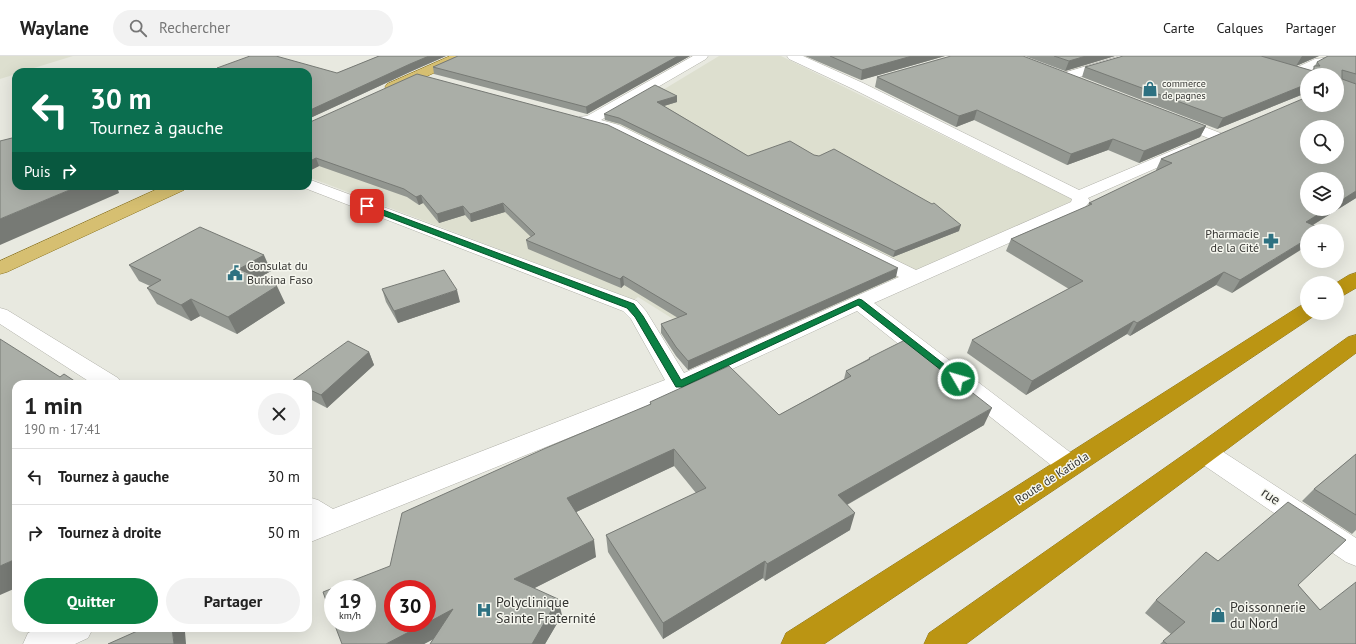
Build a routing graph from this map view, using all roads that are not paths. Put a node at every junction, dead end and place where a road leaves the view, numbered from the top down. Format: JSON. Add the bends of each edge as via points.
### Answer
{"nodes":[{"id":1,"x":460,"y":56,"type":"edge"},
{"id":2,"x":702,"y":56,"type":"edge"},
{"id":3,"x":793,"y":56,"type":"edge"},
{"id":4,"x":1132,"y":56,"type":"edge"},
{"id":5,"x":1356,"y":58,"type":"edge"},
{"id":6,"x":1051,"y":72,"type":"edge"},
{"id":7,"x":1297,"y":73,"type":"edge"},
{"id":8,"x":418,"y":75,"type":"junction"},
{"id":9,"x":1065,"y":77,"type":"junction"},
{"id":10,"x":440,"y":81,"type":"edge"},
{"id":11,"x":874,"y":82,"type":"edge"},
{"id":12,"x":858,"y":86,"type":"junction"},
{"id":13,"x":1087,"y":86,"type":"edge"},
{"id":14,"x":383,"y":91,"type":"edge"},
{"id":15,"x":1167,"y":117,"type":"edge"},
{"id":16,"x":1231,"y":131,"type":"edge"},
{"id":17,"x":1218,"y":137,"type":"junction"},
{"id":18,"x":312,"y":186,"type":"edge"},
{"id":19,"x":169,"y":190,"type":"edge"},
{"id":20,"x":1079,"y":196,"type":"junction"},
{"id":21,"x":0,"y":268,"type":"edge"},
{"id":22,"x":915,"y":277,"type":"junction"},
{"id":23,"x":1356,"y":279,"type":"edge"},
{"id":24,"x":1344,"y":287,"type":"edge"},
{"id":25,"x":859,"y":302,"type":"junction"},
{"id":26,"x":0,"y":315,"type":"edge"},
{"id":27,"x":1300,"y":316,"type":"edge"},
{"id":28,"x":1356,"y":342,"type":"edge"},
{"id":29,"x":104,"y":380,"type":"edge"},
{"id":30,"x":679,"y":384,"type":"junction"},
{"id":31,"x":1205,"y":453,"type":"junction"},
{"id":32,"x":1070,"y":466,"type":"junction"},
{"id":33,"x":312,"y":515,"type":"edge"},
{"id":34,"x":319,"y":527,"type":"edge"},
{"id":35,"x":1356,"y":553,"type":"edge"},
{"id":36,"x":68,"y":632,"type":"edge"},
{"id":37,"x":39,"y":644,"type":"edge"},
{"id":38,"x":797,"y":644,"type":"edge"},
{"id":39,"x":940,"y":644,"type":"edge"}],
"edges":[{"from":1,"to":8,"type":"main road"},
{"from":2,"to":22,"type":"street","via":[[581,119],[621,131]]},
{"from":3,"to":12,"type":"street"},
{"from":4,"to":9,"type":"street"},
{"from":5,"to":7,"type":"street","via":[[1319,62]]},
{"from":6,"to":9,"type":"street"},
{"from":8,"to":10,"type":"street"},
{"from":8,"to":14,"type":"main road"},
{"from":9,"to":13,"type":"street"},
{"from":11,"to":12,"type":"street"},
{"from":12,"to":20,"type":"street"},
{"from":15,"to":17,"type":"street"},
{"from":16,"to":17,"type":"street"},
{"from":17,"to":20,"type":"street"},
{"from":18,"to":30,"type":"street","via":[[630,306],[639,316]]},
{"from":19,"to":21,"type":"main road"},
{"from":20,"to":22,"type":"street","via":[[1081,201],[1077,206]]},
{"from":22,"to":25,"type":"street"},
{"from":23,"to":24,"type":"highway"},
{"from":25,"to":30,"type":"street"},
{"from":25,"to":32,"type":"street"},
{"from":26,"to":29,"type":"street"},
{"from":27,"to":32,"type":"highway","name":"Route de Katiola"},
{"from":28,"to":31,"type":"highway"},
{"from":30,"to":34,"type":"street"},
{"from":31,"to":35,"type":"street","name":"rue"},
{"from":31,"to":39,"type":"highway"},
{"from":32,"to":38,"type":"highway","name":"Route de Katiola"},
{"from":33,"to":34,"type":"street"},
{"from":36,"to":37,"type":"street"}]}
